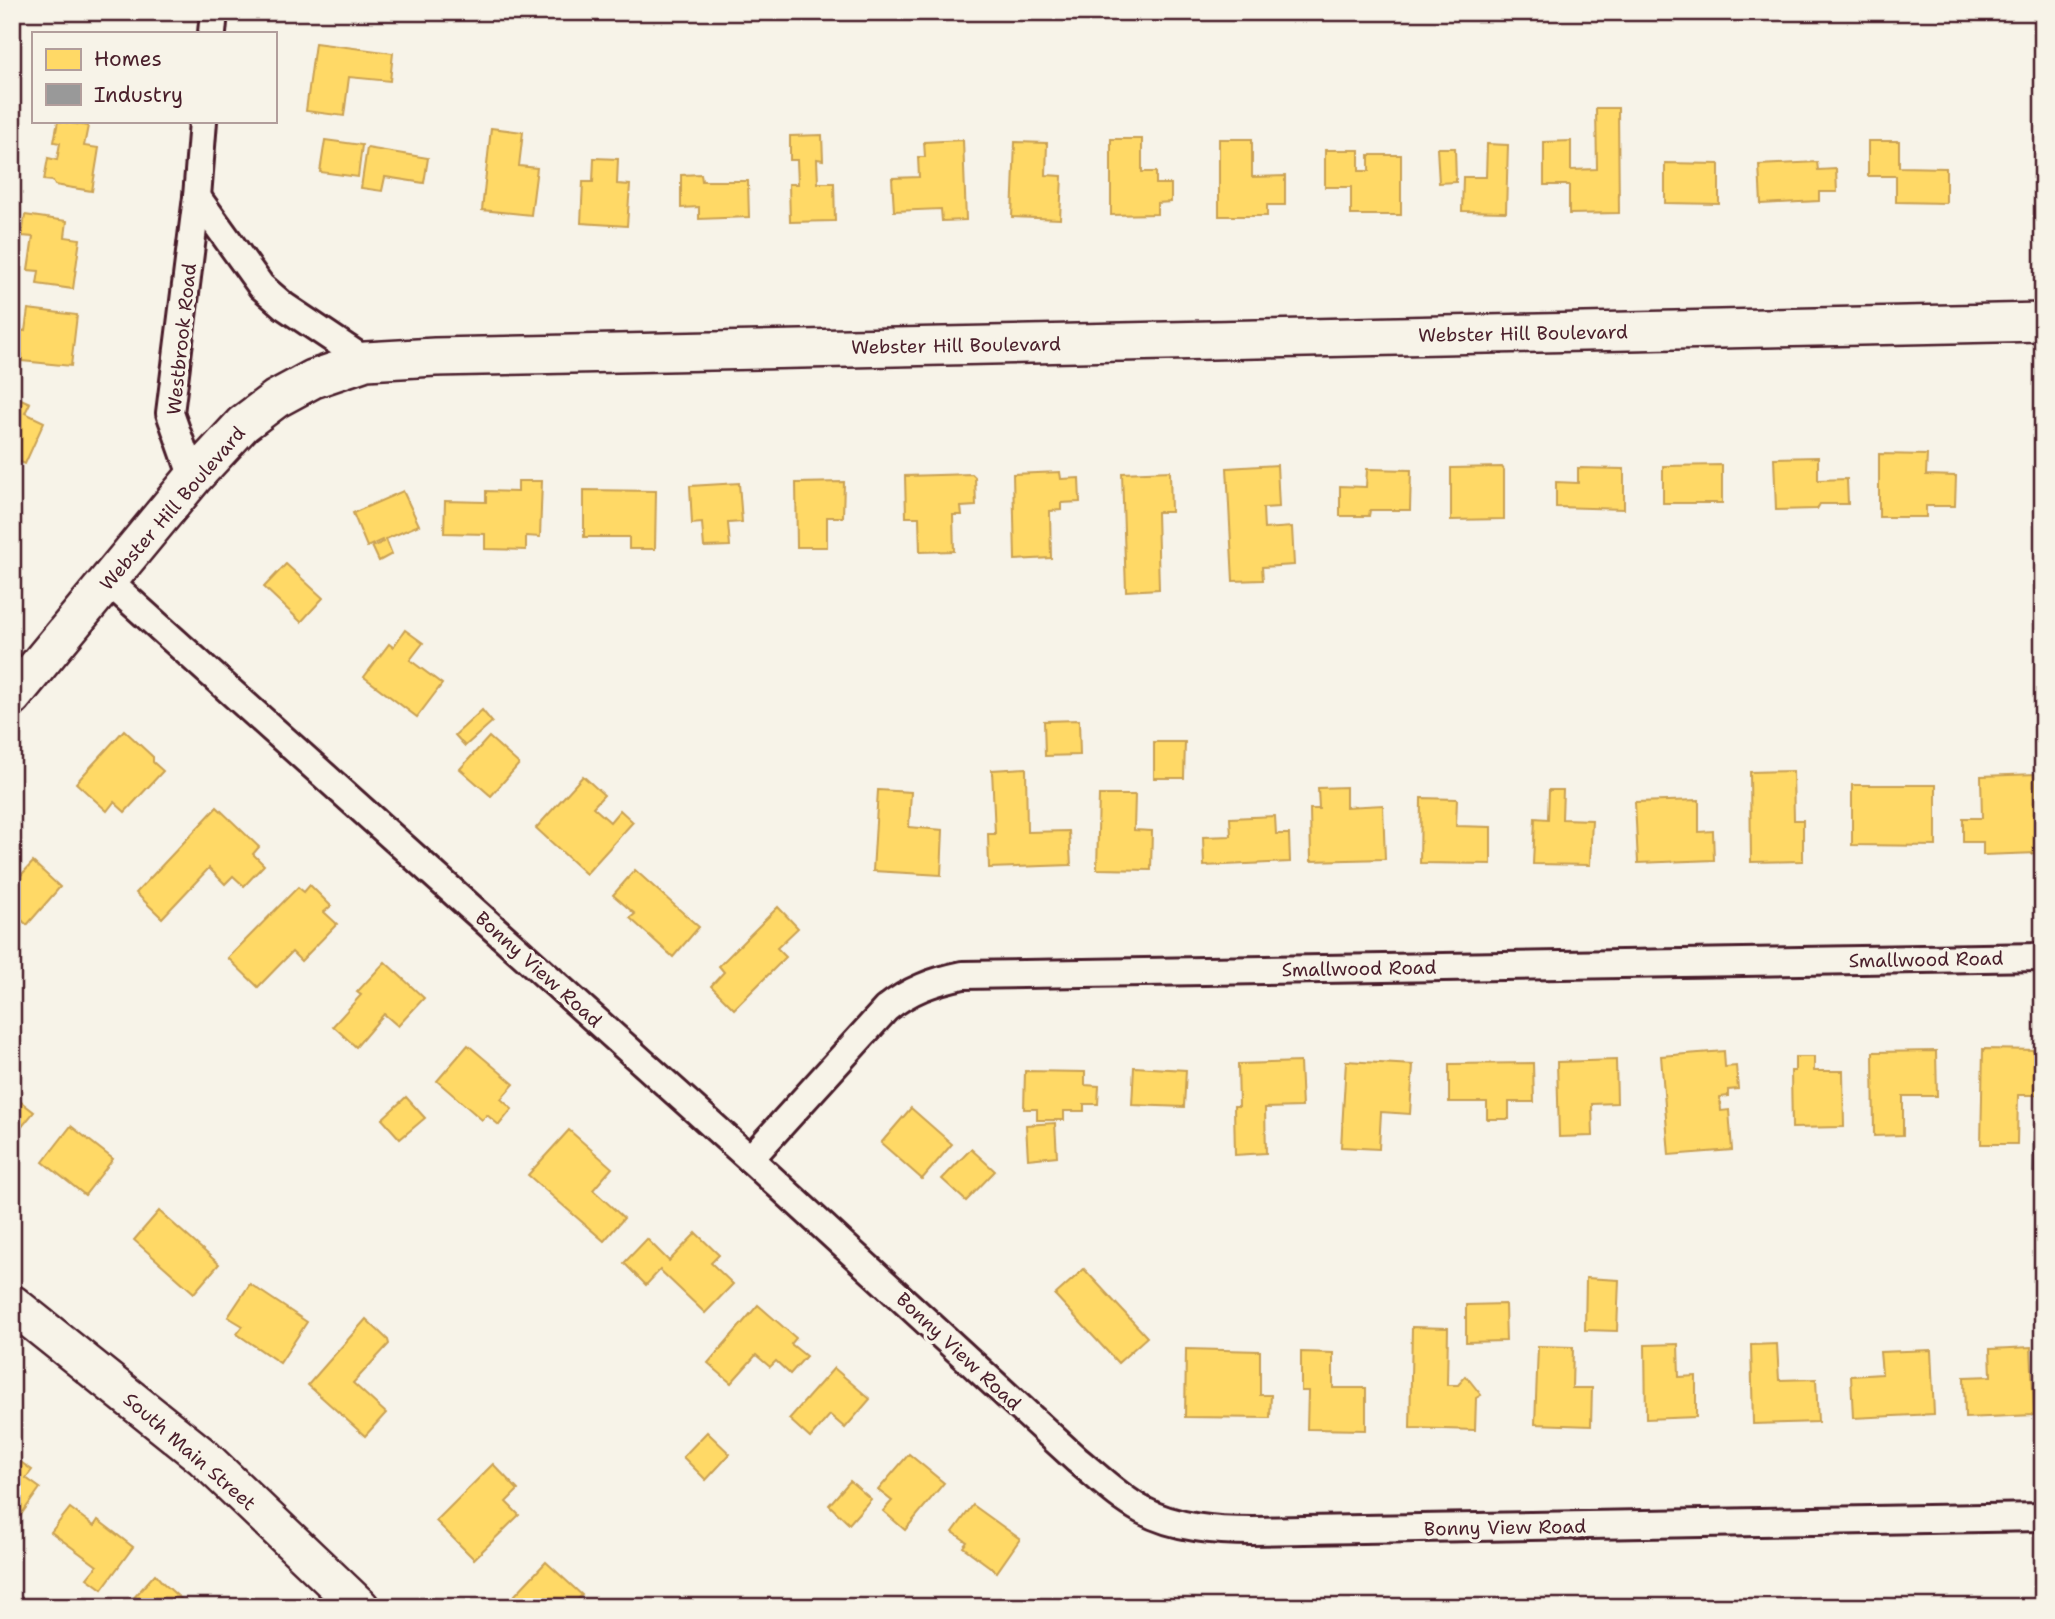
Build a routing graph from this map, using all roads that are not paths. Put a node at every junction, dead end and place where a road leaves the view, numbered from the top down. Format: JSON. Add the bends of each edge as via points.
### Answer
{"nodes":[{"id":1,"x":214,"y":12,"type":"edge"},
{"id":2,"x":212,"y":32,"type":"edge"},
{"id":3,"x":203,"y":122,"type":"edge"},
{"id":4,"x":197,"y":197,"type":"junction"},
{"id":5,"x":2043,"y":322,"type":"edge"},
{"id":6,"x":366,"y":361,"type":"junction"},
{"id":7,"x":193,"y":478,"type":"junction"},
{"id":8,"x":108,"y":581,"type":"junction"},
{"id":9,"x":12,"y":697,"type":"edge"},
{"id":10,"x":2043,"y":957,"type":"edge"},
{"id":11,"x":750,"y":1159,"type":"junction"},
{"id":12,"x":12,"y":1304,"type":"edge"},
{"id":13,"x":2043,"y":1517,"type":"edge"},
{"id":14,"x":360,"y":1607,"type":"edge"}],
"edges":[{"from":1,"to":2,"type":"street"},
{"from":3,"to":4,"type":"street","name":"Westbrook Road"},
{"from":4,"to":6,"type":"street","via":[[261,286]]},
{"from":4,"to":7,"type":"street","name":"Westbrook Road","via":[[170,413]]},
{"from":5,"to":6,"type":"street","name":"Webster Hill Boulevard"},
{"from":6,"to":7,"type":"street","name":"Webster Hill Boulevard","via":[[313,379],[276,399],[243,424]]},
{"from":7,"to":8,"type":"street","name":"Webster Hill Boulevard"},
{"from":8,"to":9,"type":"street","name":"Webster Hill Boulevard"},
{"from":8,"to":11,"type":"street","name":"Bonny View Road"},
{"from":10,"to":11,"type":"street","name":"Smallwood Road","via":[[963,975],[928,984],[896,1000]]},
{"from":11,"to":13,"type":"street","name":"Bonny View Road","via":[[1122,1498],[1143,1511],[1193,1527],[1253,1531]]},
{"from":12,"to":14,"type":"street","name":"South Main Street","via":[[203,1457]]}]}
